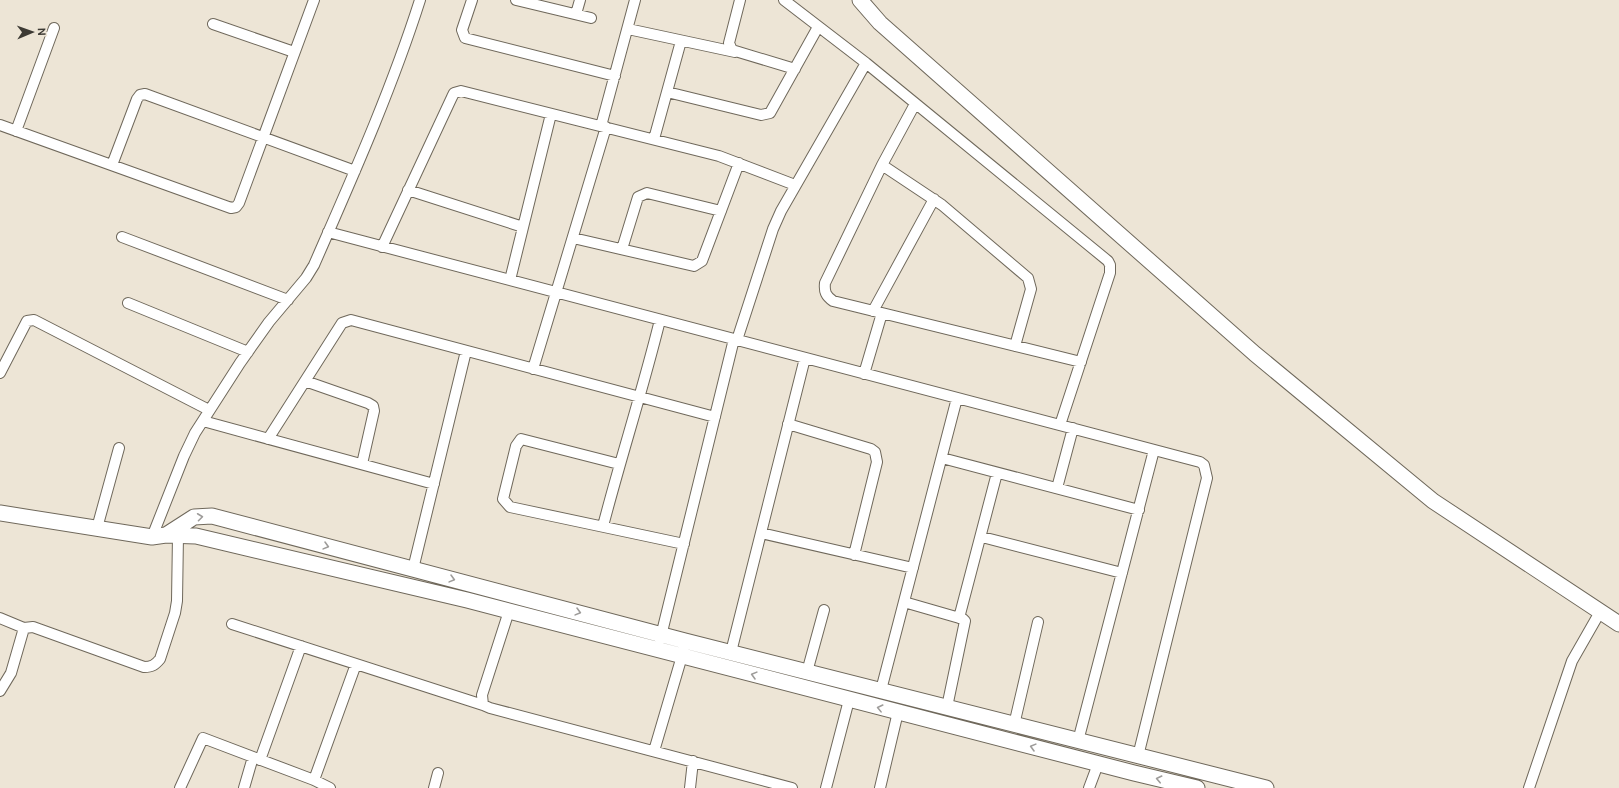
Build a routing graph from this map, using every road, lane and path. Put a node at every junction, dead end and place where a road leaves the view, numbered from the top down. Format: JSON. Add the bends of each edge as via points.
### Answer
{"nodes":[{"id":1,"x":314,"y":0,"type":"edge"},
{"id":2,"x":420,"y":0,"type":"edge"},
{"id":3,"x":472,"y":0,"type":"edge"},
{"id":4,"x":516,"y":0,"type":"edge"},
{"id":5,"x":580,"y":0,"type":"edge"},
{"id":6,"x":636,"y":0,"type":"edge"},
{"id":7,"x":740,"y":0,"type":"edge"},
{"id":8,"x":784,"y":0,"type":"edge"},
{"id":9,"x":860,"y":0,"type":"edge"},
{"id":10,"x":576,"y":14,"type":"junction"},
{"id":11,"x":591,"y":18,"type":"dead end"},
{"id":12,"x":213,"y":24,"type":"dead end"},
{"id":13,"x":818,"y":27,"type":"junction"},
{"id":14,"x":54,"y":28,"type":"dead end"},
{"id":15,"x":628,"y":29,"type":"junction"},
{"id":16,"x":681,"y":40,"type":"junction"},
{"id":17,"x":294,"y":52,"type":"junction"},
{"id":18,"x":735,"y":52,"type":"junction"},
{"id":19,"x":866,"y":64,"type":"junction"},
{"id":20,"x":795,"y":69,"type":"junction"},
{"id":21,"x":615,"y":76,"type":"junction"},
{"id":22,"x":667,"y":92,"type":"junction"},
{"id":23,"x":915,"y":104,"type":"junction"},
{"id":24,"x":551,"y":114,"type":"junction"},
{"id":25,"x":0,"y":125,"type":"edge"},
{"id":26,"x":604,"y":127,"type":"junction"},
{"id":27,"x":16,"y":131,"type":"junction"},
{"id":28,"x":262,"y":138,"type":"junction"},
{"id":29,"x":654,"y":140,"type":"junction"},
{"id":30,"x":739,"y":163,"type":"junction"},
{"id":31,"x":112,"y":165,"type":"junction"},
{"id":32,"x":882,"y":165,"type":"junction"},
{"id":33,"x":355,"y":170,"type":"junction"},
{"id":34,"x":795,"y":185,"type":"junction"},
{"id":35,"x":408,"y":190,"type":"junction"},
{"id":36,"x":934,"y":199,"type":"junction"},
{"id":37,"x":721,"y":211,"type":"junction"},
{"id":38,"x":523,"y":227,"type":"junction"},
{"id":39,"x":328,"y":232,"type":"junction"},
{"id":40,"x":122,"y":237,"type":"dead end"},
{"id":41,"x":573,"y":238,"type":"junction"},
{"id":42,"x":382,"y":247,"type":"junction"},
{"id":43,"x":622,"y":249,"type":"junction"},
{"id":44,"x":510,"y":280,"type":"junction"},
{"id":45,"x":557,"y":293,"type":"junction"},
{"id":46,"x":288,"y":300,"type":"junction"},
{"id":47,"x":128,"y":303,"type":"dead end"},
{"id":48,"x":878,"y":312,"type":"junction"},
{"id":49,"x":660,"y":320,"type":"junction"},
{"id":50,"x":735,"y":340,"type":"junction"},
{"id":51,"x":1015,"y":346,"type":"junction"},
{"id":52,"x":466,"y":351,"type":"junction"},
{"id":53,"x":248,"y":352,"type":"junction"},
{"id":54,"x":804,"y":358,"type":"junction"},
{"id":55,"x":1081,"y":362,"type":"junction"},
{"id":56,"x":533,"y":369,"type":"junction"},
{"id":57,"x":0,"y":373,"type":"edge"},
{"id":58,"x":864,"y":374,"type":"junction"},
{"id":59,"x":306,"y":380,"type":"junction"},
{"id":60,"x":641,"y":397,"type":"junction"},
{"id":61,"x":957,"y":398,"type":"junction"},
{"id":62,"x":210,"y":410,"type":"junction"},
{"id":63,"x":715,"y":417,"type":"junction"},
{"id":64,"x":203,"y":421,"type":"junction"},
{"id":65,"x":788,"y":424,"type":"junction"},
{"id":66,"x":1060,"y":425,"type":"junction"},
{"id":67,"x":1073,"y":428,"type":"junction"},
{"id":68,"x":268,"y":439,"type":"junction"},
{"id":69,"x":118,"y":448,"type":"dead end"},
{"id":70,"x":1154,"y":450,"type":"junction"},
{"id":71,"x":942,"y":458,"type":"junction"},
{"id":72,"x":362,"y":464,"type":"junction"},
{"id":73,"x":619,"y":464,"type":"junction"},
{"id":74,"x":997,"y":473,"type":"junction"},
{"id":75,"x":434,"y":484,"type":"junction"},
{"id":76,"x":1057,"y":488,"type":"junction"},
{"id":77,"x":1138,"y":510,"type":"junction"},
{"id":78,"x":0,"y":513,"type":"edge"},
{"id":79,"x":602,"y":526,"type":"junction"},
{"id":80,"x":97,"y":528,"type":"junction"},
{"id":81,"x":761,"y":533,"type":"junction"},
{"id":82,"x":165,"y":536,"type":"junction"},
{"id":83,"x":982,"y":537,"type":"junction"},
{"id":84,"x":684,"y":544,"type":"junction"},
{"id":85,"x":854,"y":554,"type":"junction"},
{"id":86,"x":913,"y":568,"type":"junction"},
{"id":87,"x":413,"y":569,"type":"junction"},
{"id":88,"x":1122,"y":573,"type":"junction"},
{"id":89,"x":904,"y":602,"type":"junction"},
{"id":90,"x":824,"y":610,"type":"dead end"},
{"id":91,"x":509,"y":611,"type":"junction"},
{"id":92,"x":1600,"y":612,"type":"junction"},
{"id":93,"x":0,"y":618,"type":"edge"},
{"id":94,"x":959,"y":618,"type":"junction"},
{"id":95,"x":1038,"y":622,"type":"dead end"},
{"id":96,"x":232,"y":624,"type":"dead end"},
{"id":97,"x":1619,"y":624,"type":"edge"},
{"id":98,"x":24,"y":628,"type":"junction"},
{"id":99,"x":662,"y":634,"type":"junction"},
{"id":100,"x":685,"y":641,"type":"junction"},
{"id":101,"x":301,"y":646,"type":"junction"},
{"id":102,"x":659,"y":650,"type":"junction"},
{"id":103,"x":731,"y":652,"type":"junction"},
{"id":104,"x":682,"y":656,"type":"junction"},
{"id":105,"x":356,"y":664,"type":"junction"},
{"id":106,"x":807,"y":672,"type":"junction"},
{"id":107,"x":881,"y":690,"type":"junction"},
{"id":108,"x":0,"y":691,"type":"edge"},
{"id":109,"x":849,"y":700,"type":"junction"},
{"id":110,"x":483,"y":705,"type":"junction"},
{"id":111,"x":946,"y":707,"type":"junction"},
{"id":112,"x":898,"y":712,"type":"junction"},
{"id":113,"x":1014,"y":725,"type":"junction"},
{"id":114,"x":1078,"y":741,"type":"junction"},
{"id":115,"x":654,"y":751,"type":"junction"},
{"id":116,"x":1138,"y":756,"type":"junction"},
{"id":117,"x":256,"y":758,"type":"junction"},
{"id":118,"x":693,"y":761,"type":"junction"},
{"id":119,"x":1098,"y":764,"type":"junction"},
{"id":120,"x":438,"y":773,"type":"dead end"},
{"id":121,"x":314,"y":780,"type":"junction"},
{"id":122,"x":776,"y":786,"type":"edge"},
{"id":123,"x":180,"y":788,"type":"edge"},
{"id":124,"x":244,"y":788,"type":"edge"},
{"id":125,"x":330,"y":788,"type":"edge"},
{"id":126,"x":434,"y":788,"type":"edge"},
{"id":127,"x":690,"y":788,"type":"edge"},
{"id":128,"x":792,"y":788,"type":"edge"},
{"id":129,"x":826,"y":788,"type":"edge"},
{"id":130,"x":880,"y":788,"type":"edge"},
{"id":131,"x":1089,"y":788,"type":"edge"},
{"id":132,"x":1197,"y":788,"type":"edge"},
{"id":133,"x":1266,"y":788,"type":"edge"},
{"id":134,"x":1529,"y":788,"type":"edge"}],
"edges":[{"from":1,"to":17,"type":"street"},
{"from":2,"to":33,"type":"street","via":[[406,43]]},
{"from":3,"to":21,"type":"street","via":[[462,30],[465,38]]},
{"from":4,"to":10,"type":"street"},
{"from":5,"to":10,"type":"street"},
{"from":6,"to":15,"type":"street"},
{"from":7,"to":18,"type":"street","via":[[729,43]]},
{"from":8,"to":13,"type":"street"},
{"from":9,"to":92,"type":"street","via":[[886,28],[1255,354],[1414,486]]},
{"from":10,"to":11,"type":"street"},
{"from":12,"to":17,"type":"street"},
{"from":13,"to":19,"type":"street"},
{"from":13,"to":20,"type":"street"},
{"from":14,"to":27,"type":"street"},
{"from":15,"to":16,"type":"street"},
{"from":15,"to":21,"type":"street"},
{"from":16,"to":18,"type":"street"},
{"from":16,"to":22,"type":"street"},
{"from":17,"to":28,"type":"street"},
{"from":18,"to":20,"type":"street"},
{"from":19,"to":23,"type":"street"},
{"from":19,"to":34,"type":"street"},
{"from":20,"to":22,"type":"street","via":[[772,110],[766,114]]},
{"from":21,"to":26,"type":"street"},
{"from":22,"to":29,"type":"street"},
{"from":23,"to":32,"type":"street"},
{"from":23,"to":55,"type":"street","via":[[1108,261],[1110,273]]},
{"from":24,"to":26,"type":"street"},
{"from":24,"to":35,"type":"street","via":[[457,91]]},
{"from":24,"to":38,"type":"street"},
{"from":25,"to":27,"type":"street"},
{"from":26,"to":29,"type":"street"},
{"from":26,"to":41,"type":"street"},
{"from":27,"to":31,"type":"street"},
{"from":28,"to":31,"type":"street","via":[[239,203],[231,208]]},
{"from":28,"to":31,"type":"street","via":[[145,94],[137,99]]},
{"from":28,"to":33,"type":"street"},
{"from":29,"to":30,"type":"street"},
{"from":30,"to":34,"type":"street"},
{"from":30,"to":37,"type":"street"},
{"from":32,"to":36,"type":"street"},
{"from":32,"to":48,"type":"street","via":[[825,283],[824,290],[833,301]]},
{"from":33,"to":39,"type":"street"},
{"from":34,"to":50,"type":"street","via":[[773,229]]},
{"from":35,"to":38,"type":"street"},
{"from":35,"to":42,"type":"street"},
{"from":36,"to":48,"type":"street"},
{"from":36,"to":51,"type":"street","via":[[1031,283]]},
{"from":37,"to":43,"type":"street","via":[[702,261],[694,266]]},
{"from":37,"to":43,"type":"street","via":[[647,193],[642,194],[638,197]]},
{"from":38,"to":44,"type":"street"},
{"from":39,"to":42,"type":"street"},
{"from":39,"to":46,"type":"street","via":[[306,278]]},
{"from":40,"to":46,"type":"street"},
{"from":41,"to":43,"type":"street"},
{"from":41,"to":45,"type":"street"},
{"from":42,"to":44,"type":"street"},
{"from":44,"to":45,"type":"street"},
{"from":45,"to":49,"type":"street"},
{"from":45,"to":56,"type":"street"},
{"from":46,"to":53,"type":"street"},
{"from":47,"to":53,"type":"street"},
{"from":48,"to":51,"type":"street"},
{"from":48,"to":58,"type":"street"},
{"from":49,"to":50,"type":"street"},
{"from":49,"to":60,"type":"street"},
{"from":50,"to":54,"type":"street"},
{"from":50,"to":63,"type":"street"},
{"from":51,"to":55,"type":"street"},
{"from":52,"to":56,"type":"street"},
{"from":52,"to":59,"type":"street","via":[[351,320],[342,323]]},
{"from":52,"to":75,"type":"street"},
{"from":53,"to":62,"type":"street"},
{"from":54,"to":58,"type":"street"},
{"from":54,"to":65,"type":"street"},
{"from":55,"to":66,"type":"street"},
{"from":56,"to":60,"type":"street"},
{"from":57,"to":62,"type":"street","via":[[30,319]]},
{"from":58,"to":61,"type":"street"},
{"from":59,"to":68,"type":"street"},
{"from":59,"to":72,"type":"street","via":[[373,406]]},
{"from":60,"to":63,"type":"street"},
{"from":60,"to":73,"type":"street"},
{"from":61,"to":66,"type":"street"},
{"from":61,"to":71,"type":"street"},
{"from":62,"to":64,"type":"street"},
{"from":63,"to":84,"type":"street"},
{"from":64,"to":68,"type":"street"},
{"from":64,"to":82,"type":"street","via":[[184,456]]},
{"from":65,"to":81,"type":"street"},
{"from":65,"to":85,"type":"street","via":[[875,452],[877,462]]},
{"from":66,"to":67,"type":"street"},
{"from":67,"to":70,"type":"street"},
{"from":67,"to":76,"type":"street"},
{"from":68,"to":72,"type":"street"},
{"from":69,"to":80,"type":"street"},
{"from":70,"to":77,"type":"street"},
{"from":70,"to":116,"type":"street","via":[[1200,462],[1204,465],[1207,478]]},
{"from":71,"to":74,"type":"street"},
{"from":71,"to":86,"type":"street"},
{"from":72,"to":75,"type":"street"},
{"from":73,"to":79,"type":"street"},
{"from":73,"to":79,"type":"street","via":[[525,439],[521,439],[516,446],[503,495],[505,504]]},
{"from":74,"to":76,"type":"street"},
{"from":74,"to":83,"type":"street"},
{"from":75,"to":87,"type":"street"},
{"from":76,"to":77,"type":"street"},
{"from":77,"to":88,"type":"street"},
{"from":78,"to":80,"type":"street"},
{"from":79,"to":84,"type":"street"},
{"from":80,"to":82,"type":"street"},
{"from":81,"to":85,"type":"street"},
{"from":81,"to":103,"type":"street"},
{"from":82,"to":87,"type":"street","one_way":true,"via":[[194,517],[212,516]]},
{"from":82,"to":91,"type":"street","via":[[196,536]]},
{"from":82,"to":98,"type":"street","via":[[177,601],[160,659],[151,667],[144,667],[33,627]]},
{"from":83,"to":88,"type":"street"},
{"from":83,"to":94,"type":"street"},
{"from":84,"to":99,"type":"street"},
{"from":85,"to":86,"type":"street"},
{"from":86,"to":89,"type":"street"},
{"from":87,"to":99,"type":"street","one_way":true},
{"from":88,"to":114,"type":"street"},
{"from":89,"to":94,"type":"street"},
{"from":89,"to":107,"type":"street"},
{"from":90,"to":106,"type":"street"},
{"from":91,"to":102,"type":"street"},
{"from":91,"to":110,"type":"street","via":[[482,695]]},
{"from":92,"to":97,"type":"street"},
{"from":92,"to":134,"type":"street","via":[[1572,660]]},
{"from":93,"to":98,"type":"street"},
{"from":94,"to":111,"type":"street","via":[[965,621],[966,625]]},
{"from":95,"to":113,"type":"street"},
{"from":96,"to":101,"type":"street"},
{"from":98,"to":108,"type":"street","via":[[11,674]]},
{"from":99,"to":100,"type":"street"},
{"from":99,"to":102,"type":"street"},
{"from":100,"to":103,"type":"street"},
{"from":100,"to":104,"type":"street"},
{"from":101,"to":105,"type":"street"},
{"from":101,"to":117,"type":"street"},
{"from":102,"to":104,"type":"street"},
{"from":103,"to":106,"type":"street"},
{"from":109,"to":104,"type":"street","one_way":true},
{"from":104,"to":115,"type":"street"},
{"from":105,"to":110,"type":"street"},
{"from":105,"to":121,"type":"street"},
{"from":106,"to":107,"type":"street"},
{"from":107,"to":111,"type":"street"},
{"from":112,"to":109,"type":"street","one_way":true},
{"from":109,"to":129,"type":"street"},
{"from":110,"to":115,"type":"street"},
{"from":111,"to":113,"type":"street"},
{"from":119,"to":112,"type":"street","one_way":true},
{"from":112,"to":130,"type":"street"},
{"from":113,"to":114,"type":"street"},
{"from":114,"to":116,"type":"street"},
{"from":115,"to":118,"type":"street"},
{"from":116,"to":133,"type":"street"},
{"from":117,"to":121,"type":"street"},
{"from":117,"to":123,"type":"street","via":[[203,738]]},
{"from":117,"to":124,"type":"street"},
{"from":118,"to":122,"type":"street"},
{"from":118,"to":127,"type":"street"},
{"from":119,"to":131,"type":"street"},
{"from":132,"to":119,"type":"street","one_way":true},
{"from":120,"to":126,"type":"street"},
{"from":121,"to":125,"type":"street"},
{"from":122,"to":128,"type":"street"}]}
